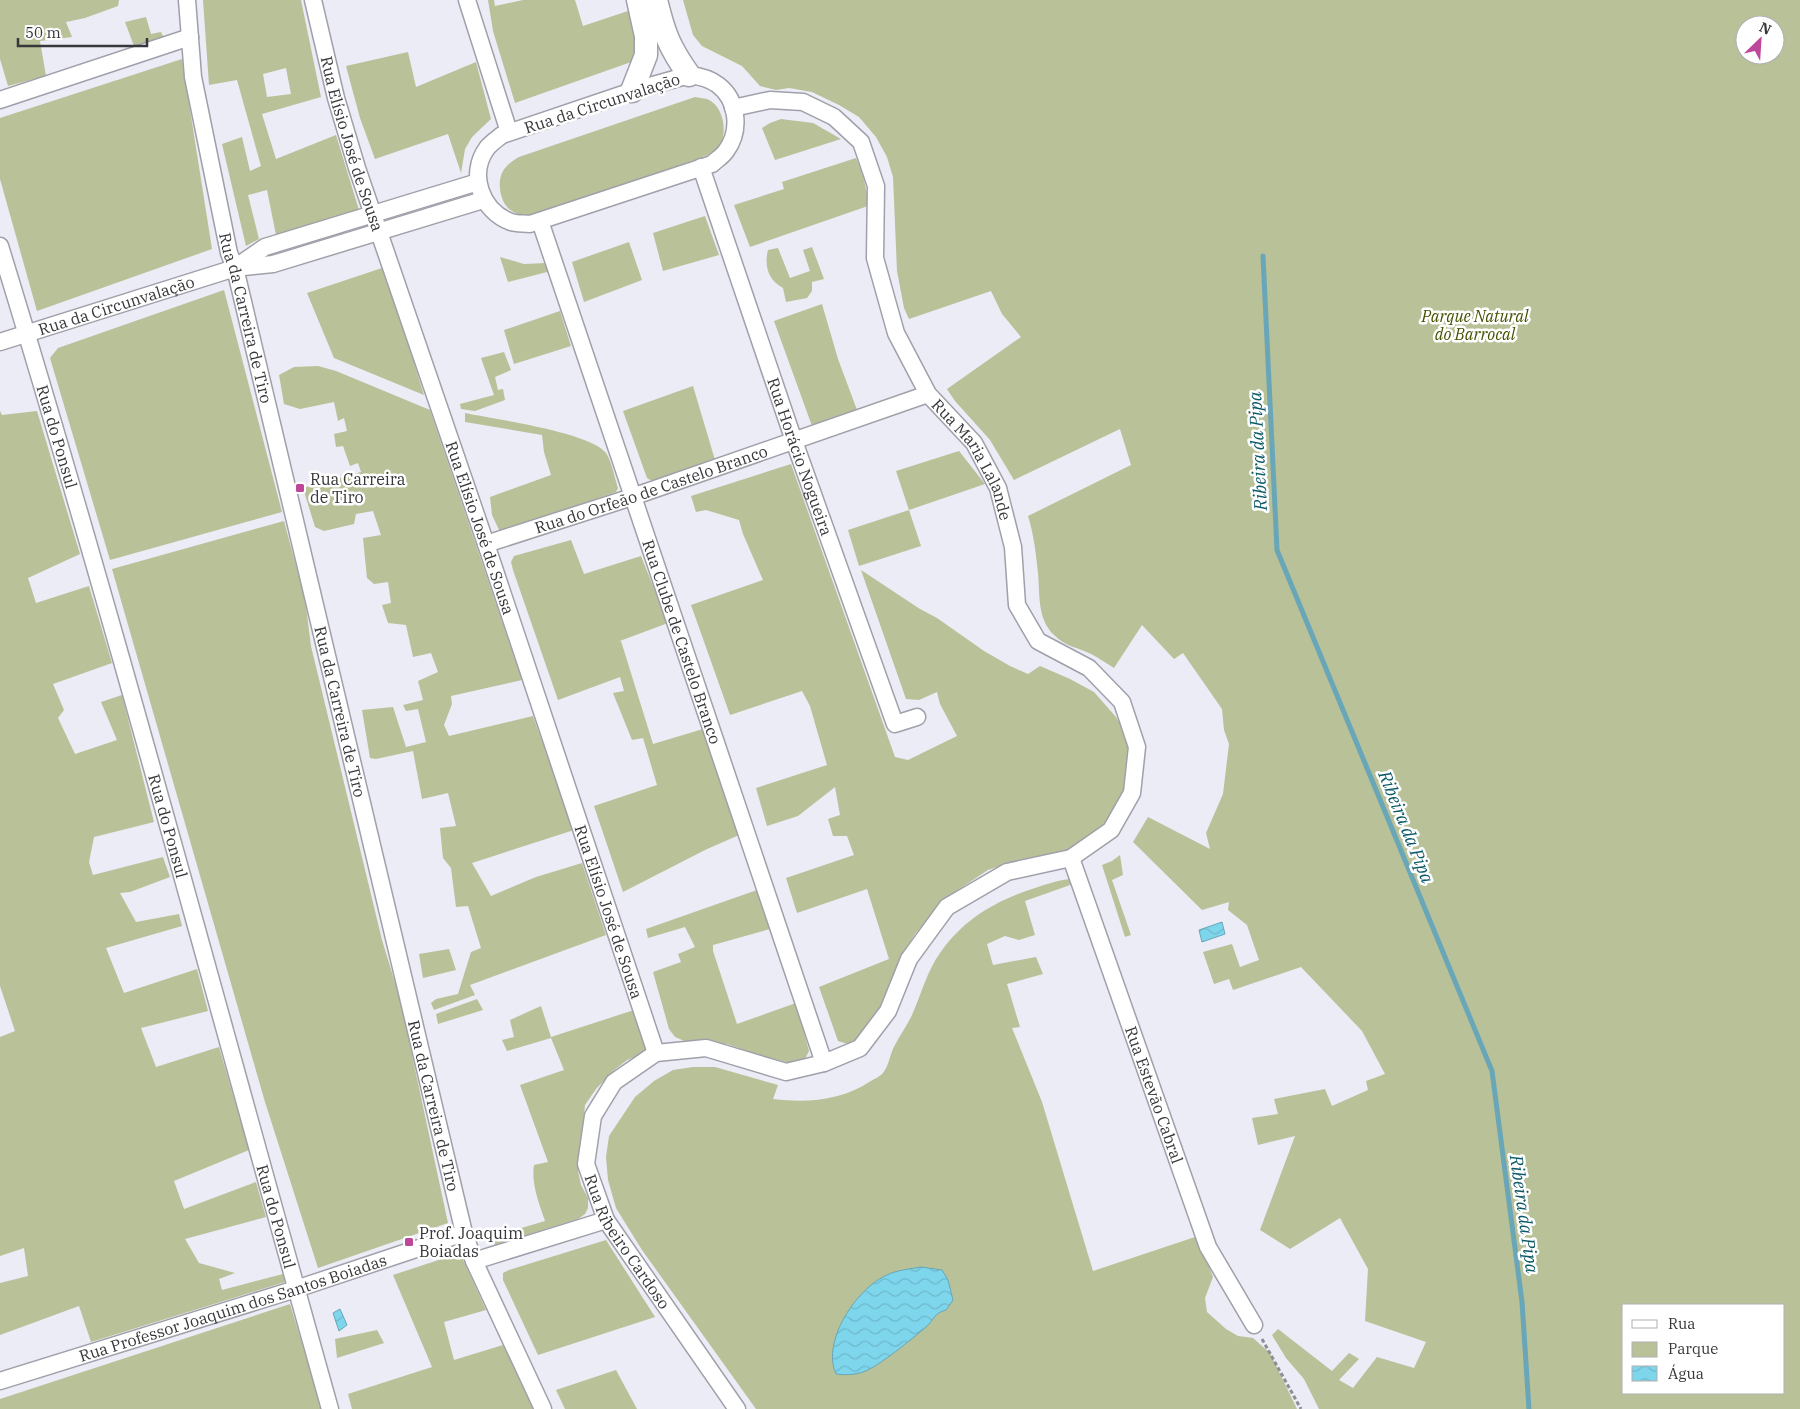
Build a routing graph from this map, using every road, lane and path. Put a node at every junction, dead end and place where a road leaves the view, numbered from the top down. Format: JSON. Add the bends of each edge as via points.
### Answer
{"nodes":[{"id":1,"x":187,"y":0,"type":"edge"},
{"id":2,"x":313,"y":0,"type":"edge"},
{"id":3,"x":467,"y":0,"type":"edge"},
{"id":4,"x":638,"y":0,"type":"edge"},
{"id":5,"x":656,"y":0,"type":"edge"},
{"id":6,"x":190,"y":37,"type":"junction"},
{"id":7,"x":689,"y":75,"type":"junction"},
{"id":8,"x":632,"y":91,"type":"junction"},
{"id":9,"x":0,"y":100,"type":"edge"},
{"id":10,"x":733,"y":108,"type":"junction"},
{"id":11,"x":509,"y":132,"type":"junction"},
{"id":12,"x":701,"y":167,"type":"junction"},
{"id":13,"x":478,"y":182,"type":"junction"},
{"id":14,"x":483,"y":200,"type":"junction"},
{"id":15,"x":372,"y":214,"type":"junction"},
{"id":16,"x":540,"y":220,"type":"junction"},
{"id":17,"x":378,"y":232,"type":"junction"},
{"id":18,"x":0,"y":246,"type":"edge"},
{"id":19,"x":235,"y":268,"type":"junction"},
{"id":20,"x":27,"y":334,"type":"junction"},
{"id":21,"x":0,"y":342,"type":"edge"},
{"id":22,"x":928,"y":394,"type":"junction"},
{"id":23,"x":794,"y":441,"type":"junction"},
{"id":24,"x":632,"y":497,"type":"junction"},
{"id":25,"x":486,"y":544,"type":"junction"},
{"id":26,"x":917,"y":717,"type":"dead end"},
{"id":27,"x":1071,"y":858,"type":"junction"},
{"id":28,"x":656,"y":1053,"type":"junction"},
{"id":29,"x":824,"y":1063,"type":"junction"},
{"id":30,"x":606,"y":1220,"type":"junction"},
{"id":31,"x":464,"y":1233,"type":"junction"},
{"id":32,"x":474,"y":1260,"type":"junction"},
{"id":33,"x":296,"y":1289,"type":"junction"},
{"id":34,"x":1254,"y":1325,"type":"joint"},
{"id":35,"x":0,"y":1381,"type":"edge"},
{"id":36,"x":330,"y":1409,"type":"edge"},
{"id":37,"x":543,"y":1409,"type":"edge"},
{"id":38,"x":737,"y":1409,"type":"edge"},
{"id":39,"x":1301,"y":1409,"type":"edge"}],
"edges":[{"from":1,"to":6,"type":"street","name":"Rua da Carreira de Tiro"},
{"from":2,"to":15,"type":"street","name":"Rua Elísio José de Sousa","via":[[336,98]]},
{"from":3,"to":11,"type":"street"},
{"from":4,"to":8,"type":"main road","via":[[646,36],[646,55]]},
{"from":5,"to":7,"type":"main road","via":[[664,33]]},
{"from":6,"to":9,"type":"street"},
{"from":6,"to":19,"type":"street","name":"Rua da Carreira de Tiro","via":[[193,77],[229,253]]},
{"from":7,"to":8,"type":"street","name":"Rua da Circunvalação"},
{"from":7,"to":10,"type":"street","name":"Rua da Circunvalação","via":[[718,85]]},
{"from":8,"to":11,"type":"street","name":"Rua da Circunvalação"},
{"from":10,"to":12,"type":"street","name":"Rua da Circunvalação","via":[[736,117],[734,135],[726,152],[712,164]]},
{"from":10,"to":22,"type":"street","name":"Rua Maria Lalande","via":[[770,100],[803,102],[834,117],[861,142],[876,186],[875,258],[896,333]]},
{"from":11,"to":13,"type":"street","name":"Rua da Circunvalação","via":[[488,147],[479,164]]},
{"from":12,"to":16,"type":"street","name":"Rua da Circunvalação"},
{"from":12,"to":23,"type":"street","name":"Rua Horácio Nogueira"},
{"from":13,"to":14,"type":"street","name":"Rua da Circunvalação"},
{"from":13,"to":15,"type":"street","name":"Rua da Circunvalação"},
{"from":14,"to":16,"type":"street","name":"Rua da Circunvalação","via":[[496,214],[512,222],[530,224]]},
{"from":14,"to":17,"type":"street","name":"Rua da Circunvalação"},
{"from":15,"to":17,"type":"street","name":"Rua Elísio José de Sousa"},
{"from":15,"to":19,"type":"street","name":"Rua da Circunvalação","via":[[265,247]]},
{"from":16,"to":24,"type":"street","name":"Rua Clube de Castelo Branco"},
{"from":17,"to":19,"type":"street","name":"Rua da Circunvalação","via":[[273,264]]},
{"from":17,"to":25,"type":"street","name":"Rua Elísio José de Sousa"},
{"from":18,"to":20,"type":"street","name":"Rua do Ponsul"},
{"from":19,"to":20,"type":"street","name":"Rua da Circunvalação"},
{"from":19,"to":31,"type":"street","name":"Rua da Carreira de Tiro"},
{"from":20,"to":21,"type":"street","name":"Rua da Circunvalação"},
{"from":20,"to":33,"type":"street","name":"Rua do Ponsul"},
{"from":22,"to":23,"type":"street","name":"Rua do Orfeão de Castelo Branco"},
{"from":22,"to":27,"type":"street","name":"Rua Maria Lalande","via":[[974,443],[998,488],[1013,547],[1017,605],[1038,641],[1089,668],[1122,702],[1137,747],[1132,793],[1111,830]]},
{"from":23,"to":24,"type":"street","name":"Rua do Orfeão de Castelo Branco"},
{"from":23,"to":26,"type":"street","name":"Rua Horácio Nogueira","via":[[895,724]]},
{"from":24,"to":25,"type":"street","name":"Rua do Orfeão de Castelo Branco"},
{"from":24,"to":29,"type":"street","name":"Rua Clube de Castelo Branco"},
{"from":25,"to":28,"type":"street","name":"Rua Elísio José de Sousa"},
{"from":27,"to":29,"type":"street","name":"Rua Ribeiro Cardoso","via":[[1007,872],[947,907],[909,959],[888,1011],[860,1048]]},
{"from":27,"to":34,"type":"street","name":"Rua Estevão Cabral","via":[[1208,1247]]},
{"from":28,"to":29,"type":"street","name":"Rua Ribeiro Cardoso","via":[[706,1048],[786,1072]]},
{"from":28,"to":30,"type":"street","name":"Rua Ribeiro Cardoso","via":[[614,1082],[593,1116],[586,1164]]},
{"from":30,"to":32,"type":"street"},
{"from":30,"to":38,"type":"street","name":"Rua Ribeiro Cardoso"},
{"from":31,"to":32,"type":"street","name":"Rua da Carreira de Tiro"},
{"from":31,"to":33,"type":"street","name":"Rua Professor Joaquim dos Santos Boiadas"},
{"from":32,"to":37,"type":"street","name":"Rua da Carreira de Tiro"},
{"from":33,"to":35,"type":"street","name":"Rua Professor Joaquim dos Santos Boiadas"},
{"from":33,"to":36,"type":"street","name":"Rua do Ponsul"},
{"from":34,"to":39,"type":"path"}]}
